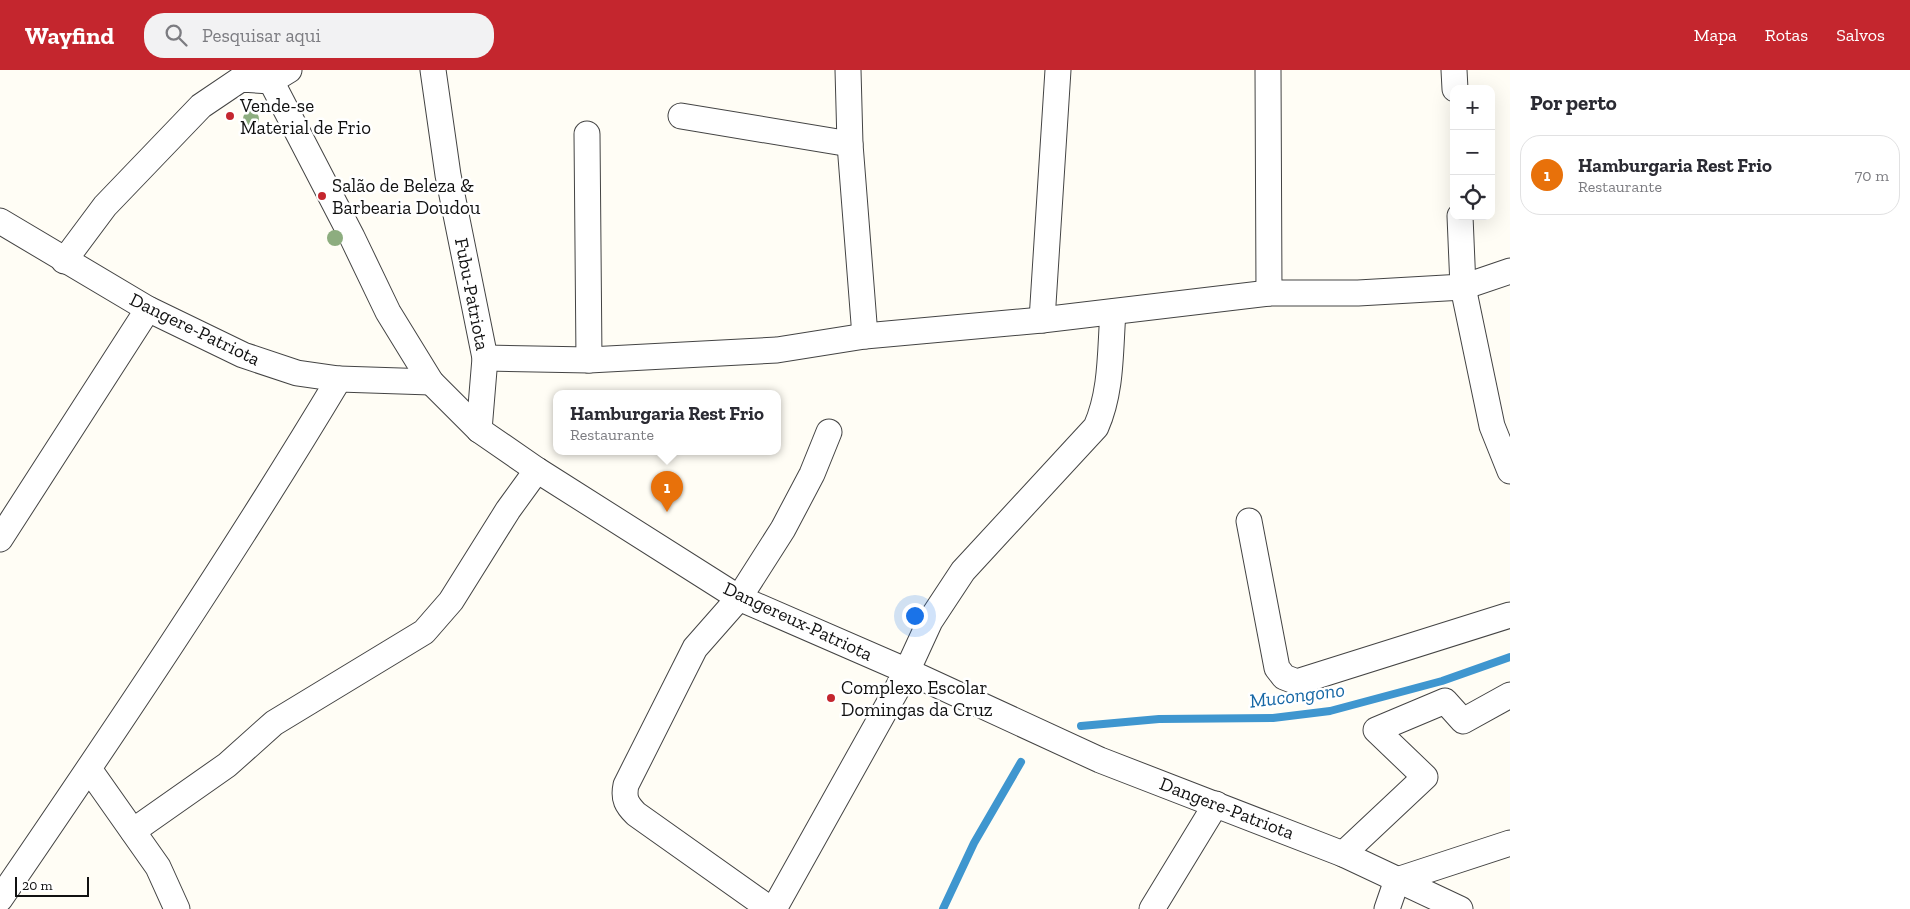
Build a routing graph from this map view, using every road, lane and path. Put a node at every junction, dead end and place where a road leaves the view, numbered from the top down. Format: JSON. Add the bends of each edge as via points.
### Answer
{"nodes":[{"id":1,"x":433,"y":70,"type":"edge"},
{"id":2,"x":848,"y":70,"type":"edge"},
{"id":3,"x":1058,"y":70,"type":"edge"},
{"id":4,"x":1268,"y":70,"type":"edge"},
{"id":5,"x":1454,"y":70,"type":"edge"},
{"id":6,"x":274,"y":74,"type":"edge"},
{"id":7,"x":1455,"y":85,"type":"edge"},
{"id":8,"x":681,"y":116,"type":"dead end"},
{"id":9,"x":587,"y":134,"type":"dead end"},
{"id":10,"x":850,"y":144,"type":"junction"},
{"id":11,"x":1460,"y":220,"type":"edge"},
{"id":12,"x":0,"y":221,"type":"edge"},
{"id":13,"x":64,"y":261,"type":"junction"},
{"id":14,"x":1510,"y":271,"type":"edge"},
{"id":15,"x":1464,"y":287,"type":"junction"},
{"id":16,"x":1269,"y":294,"type":"junction"},
{"id":17,"x":148,"y":309,"type":"junction"},
{"id":18,"x":1113,"y":312,"type":"junction"},
{"id":19,"x":1042,"y":320,"type":"junction"},
{"id":20,"x":865,"y":336,"type":"junction"},
{"id":21,"x":485,"y":358,"type":"junction"},
{"id":22,"x":589,"y":360,"type":"junction"},
{"id":23,"x":339,"y":379,"type":"junction"},
{"id":24,"x":431,"y":382,"type":"junction"},
{"id":25,"x":479,"y":430,"type":"junction"},
{"id":26,"x":829,"y":432,"type":"dead end"},
{"id":27,"x":537,"y":470,"type":"junction"},
{"id":28,"x":1510,"y":471,"type":"edge"},
{"id":29,"x":1249,"y":521,"type":"dead end"},
{"id":30,"x":0,"y":539,"type":"edge"},
{"id":31,"x":739,"y":598,"type":"junction"},
{"id":32,"x":1510,"y":615,"type":"edge"},
{"id":33,"x":907,"y":671,"type":"junction"},
{"id":34,"x":1510,"y":695,"type":"edge"},
{"id":35,"x":1055,"y":739,"type":"joint"},
{"id":36,"x":89,"y":769,"type":"junction"},
{"id":37,"x":1216,"y":804,"type":"junction"},
{"id":38,"x":133,"y":831,"type":"junction"},
{"id":39,"x":1510,"y":843,"type":"edge"},
{"id":40,"x":1342,"y":854,"type":"junction"},
{"id":41,"x":1397,"y":880,"type":"junction"},
{"id":42,"x":0,"y":899,"type":"edge"},
{"id":43,"x":177,"y":909,"type":"edge"},
{"id":44,"x":772,"y":909,"type":"edge"},
{"id":45,"x":1152,"y":909,"type":"edge"},
{"id":46,"x":1387,"y":909,"type":"edge"},
{"id":47,"x":1460,"y":909,"type":"edge"}],
"edges":[{"from":1,"to":21,"type":"street","name":"Fubu-Patriota","via":[[448,176]]},
{"from":2,"to":10,"type":"street"},
{"from":3,"to":19,"type":"street"},
{"from":4,"to":16,"type":"street"},
{"from":5,"to":7,"type":"street"},
{"from":6,"to":13,"type":"street","via":[[241,79],[201,106],[106,206]]},
{"from":6,"to":24,"type":"street","via":[[388,312]]},
{"from":8,"to":10,"type":"street"},
{"from":9,"to":22,"type":"street"},
{"from":10,"to":20,"type":"street"},
{"from":11,"to":15,"type":"street"},
{"from":12,"to":13,"type":"street","name":"Dangere-Patriota"},
{"from":13,"to":17,"type":"street","name":"Dangere-Patriota"},
{"from":14,"to":15,"type":"street"},
{"from":15,"to":16,"type":"street"},
{"from":15,"to":28,"type":"street","via":[[1492,426]]},
{"from":16,"to":18,"type":"street"},
{"from":17,"to":23,"type":"street","name":"Dangere-Patriota","via":[[243,356],[297,373]]},
{"from":17,"to":30,"type":"street"},
{"from":18,"to":19,"type":"street"},
{"from":18,"to":33,"type":"street","via":[[1107,391],[1104,410],[1096,427],[963,571],[930,620]]},
{"from":19,"to":20,"type":"street"},
{"from":20,"to":22,"type":"street","via":[[777,350]]},
{"from":21,"to":22,"type":"street"},
{"from":21,"to":25,"type":"street","name":"Fubu-Patriota"},
{"from":23,"to":24,"type":"street","name":"Dangere-Patriota"},
{"from":23,"to":36,"type":"street","via":[[262,506]]},
{"from":24,"to":25,"type":"street"},
{"from":25,"to":27,"type":"street","name":"Dangereux-Patriota"},
{"from":26,"to":31,"type":"street","via":[[784,529]]},
{"from":27,"to":31,"type":"street","name":"Dangereux-Patriota"},
{"from":27,"to":38,"type":"street","via":[[451,601],[424,632],[274,723],[227,766]]},
{"from":29,"to":32,"type":"street","via":[[1276,668],[1284,677],[1297,682]]},
{"from":31,"to":33,"type":"street","name":"Dangereux-Patriota"},
{"from":31,"to":44,"type":"street","via":[[695,648],[624,794],[626,804],[636,814]]},
{"from":33,"to":35,"type":"street","name":"Dangereux-Patriota"},
{"from":33,"to":44,"type":"street"},
{"from":34,"to":40,"type":"street","via":[[1463,721],[1445,701],[1376,730],[1425,777]]},
{"from":35,"to":37,"type":"street","name":"Dangere-Patriota","via":[[1100,760]]},
{"from":36,"to":38,"type":"street"},
{"from":36,"to":42,"type":"street"},
{"from":37,"to":40,"type":"street","name":"Dangere-Patriota"},
{"from":37,"to":45,"type":"street"},
{"from":38,"to":43,"type":"street","via":[[158,867]]},
{"from":39,"to":41,"type":"street"},
{"from":40,"to":41,"type":"street","name":"Dangere-Patriota"},
{"from":41,"to":46,"type":"street"},
{"from":41,"to":47,"type":"street","name":"Dangere-Patriota"}]}
